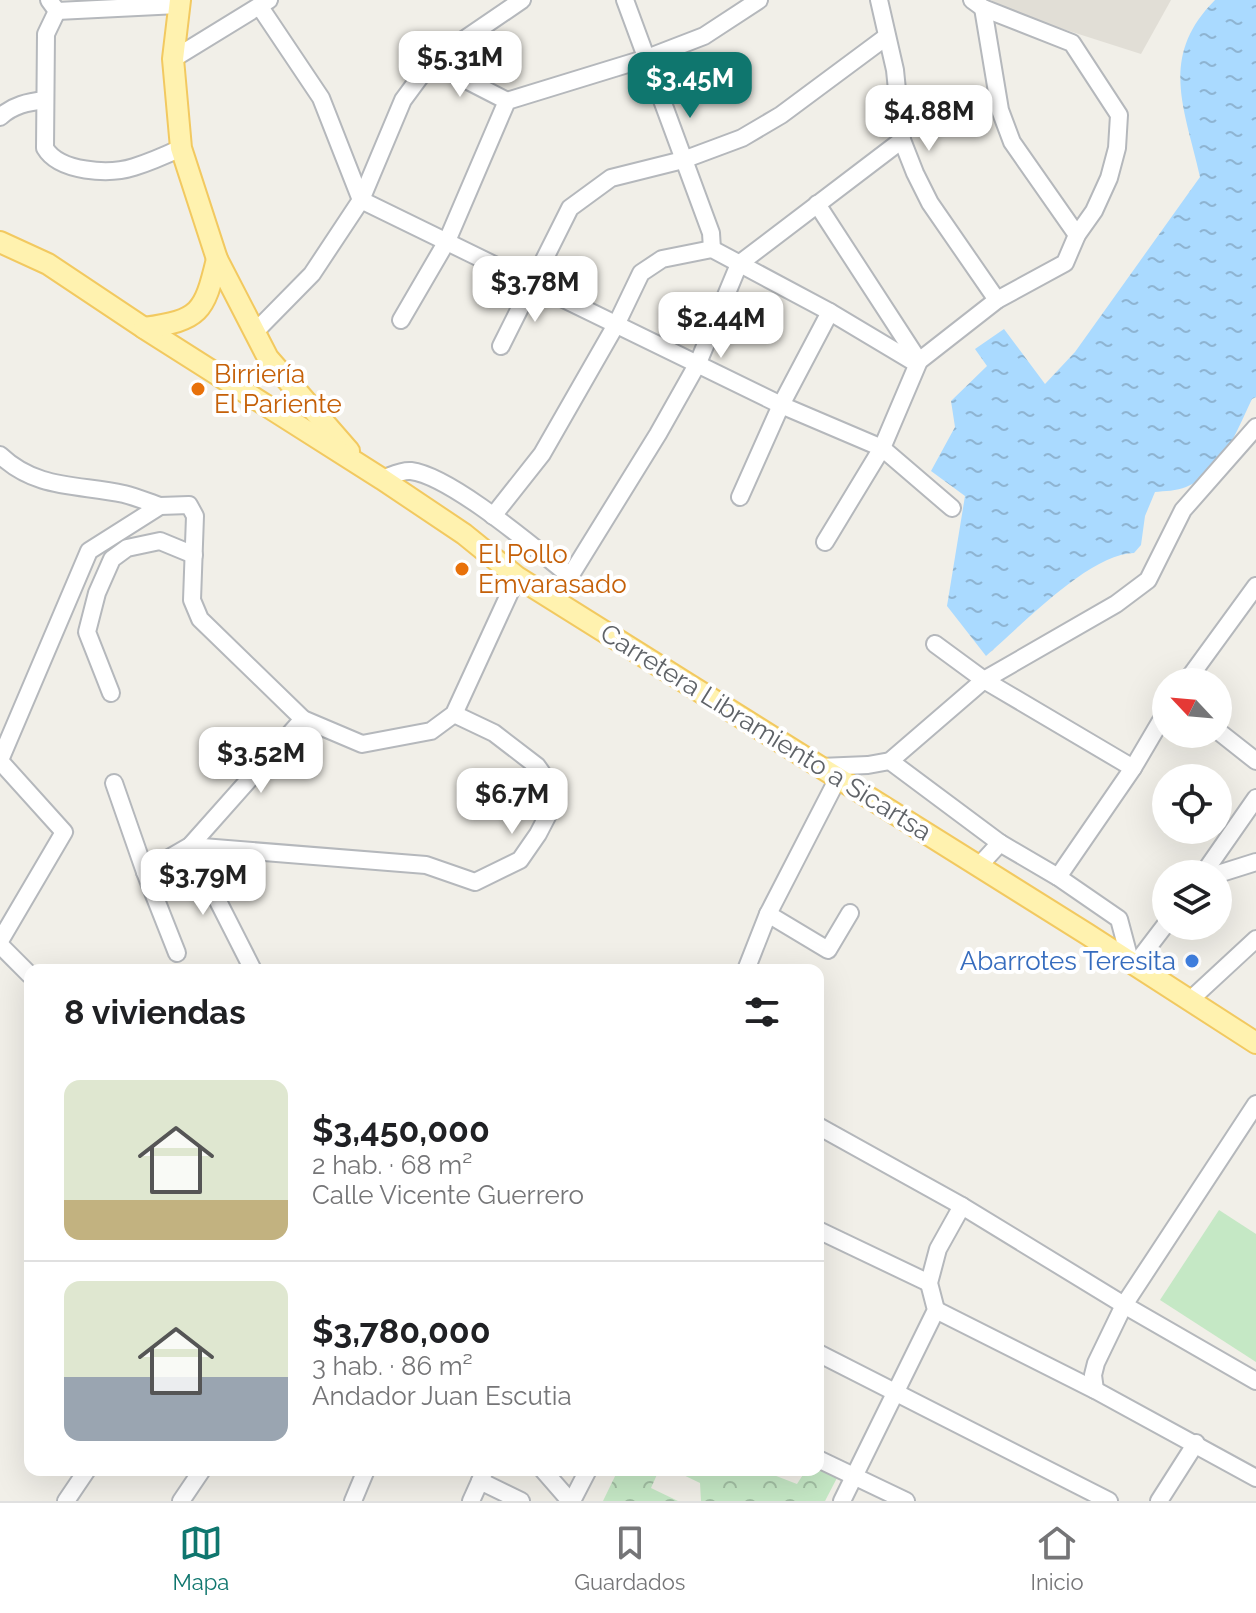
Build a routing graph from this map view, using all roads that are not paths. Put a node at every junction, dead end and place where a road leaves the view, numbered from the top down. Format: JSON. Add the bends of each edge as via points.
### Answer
{"nodes":[{"id":1,"x":522,"y":0,"type":"edge"},
{"id":2,"x":625,"y":0,"type":"edge"},
{"id":3,"x":759,"y":0,"type":"edge"},
{"id":4,"x":879,"y":0,"type":"edge"},
{"id":5,"x":179,"y":2,"type":"edge"},
{"id":6,"x":264,"y":4,"type":"edge"},
{"id":7,"x":977,"y":4,"type":"edge"},
{"id":8,"x":53,"y":6,"type":"edge"},
{"id":9,"x":886,"y":37,"type":"junction"},
{"id":10,"x":647,"y":58,"type":"junction"},
{"id":11,"x":173,"y":59,"type":"junction"},
{"id":12,"x":431,"y":62,"type":"junction"},
{"id":13,"x":45,"y":100,"type":"junction"},
{"id":14,"x":507,"y":101,"type":"junction"},
{"id":15,"x":0,"y":117,"type":"edge"},
{"id":16,"x":902,"y":140,"type":"junction"},
{"id":17,"x":181,"y":148,"type":"junction"},
{"id":18,"x":683,"y":160,"type":"junction"},
{"id":19,"x":361,"y":200,"type":"junction"},
{"id":20,"x":817,"y":204,"type":"junction"},
{"id":21,"x":1077,"y":235,"type":"junction"},
{"id":22,"x":447,"y":241,"type":"junction"},
{"id":23,"x":0,"y":242,"type":"edge"},
{"id":24,"x":712,"y":249,"type":"junction"},
{"id":25,"x":217,"y":259,"type":"junction"},
{"id":26,"x":739,"y":264,"type":"junction"},
{"id":27,"x":533,"y":283,"type":"junction"},
{"id":28,"x":997,"y":300,"type":"junction"},
{"id":29,"x":830,"y":312,"type":"junction"},
{"id":30,"x":401,"y":320,"type":"dead end"},
{"id":31,"x":617,"y":323,"type":"junction"},
{"id":32,"x":144,"y":328,"type":"junction"},
{"id":33,"x":255,"y":332,"type":"junction"},
{"id":34,"x":501,"y":346,"type":"dead end"},
{"id":35,"x":918,"y":362,"type":"junction"},
{"id":36,"x":698,"y":363,"type":"junction"},
{"id":37,"x":781,"y":405,"type":"junction"},
{"id":38,"x":1256,"y":427,"type":"edge"},
{"id":39,"x":882,"y":448,"type":"junction"},
{"id":40,"x":0,"y":455,"type":"edge"},
{"id":41,"x":362,"y":466,"type":"junction"},
{"id":42,"x":382,"y":479,"type":"junction"},
{"id":43,"x":740,"y":497,"type":"dead end"},
{"id":44,"x":160,"y":506,"type":"junction"},
{"id":45,"x":952,"y":508,"type":"dead end"},
{"id":46,"x":493,"y":516,"type":"junction"},
{"id":47,"x":825,"y":542,"type":"dead end"},
{"id":48,"x":194,"y":555,"type":"junction"},
{"id":49,"x":570,"y":576,"type":"junction"},
{"id":50,"x":517,"y":577,"type":"junction"},
{"id":51,"x":1256,"y":586,"type":"edge"},
{"id":52,"x":556,"y":599,"type":"junction"},
{"id":53,"x":935,"y":644,"type":"dead end"},
{"id":54,"x":1196,"y":668,"type":"edge"},
{"id":55,"x":984,"y":680,"type":"junction"},
{"id":56,"x":111,"y":693,"type":"dead end"},
{"id":57,"x":454,"y":714,"type":"junction"},
{"id":58,"x":303,"y":719,"type":"junction"},
{"id":59,"x":1152,"y":736,"type":"edge"},
{"id":60,"x":1232,"y":742,"type":"edge"},
{"id":61,"x":0,"y":760,"type":"edge"},
{"id":62,"x":890,"y":761,"type":"junction"},
{"id":63,"x":1256,"y":761,"type":"edge"},
{"id":64,"x":820,"y":767,"type":"junction"},
{"id":65,"x":1133,"y":768,"type":"junction"},
{"id":66,"x":838,"y":778,"type":"junction"},
{"id":67,"x":114,"y":783,"type":"dead end"},
{"id":68,"x":1256,"y":798,"type":"edge"},
{"id":69,"x":1000,"y":843,"type":"junction"},
{"id":70,"x":190,"y":846,"type":"junction"},
{"id":71,"x":1213,"y":860,"type":"edge"},
{"id":72,"x":1256,"y":862,"type":"edge"},
{"id":73,"x":978,"y":867,"type":"junction"},
{"id":74,"x":1232,"y":870,"type":"edge"},
{"id":75,"x":145,"y":872,"type":"junction"},
{"id":76,"x":1058,"y":877,"type":"junction"},
{"id":77,"x":850,"y":913,"type":"dead end"},
{"id":78,"x":768,"y":914,"type":"junction"},
{"id":79,"x":1256,"y":939,"type":"edge"},
{"id":80,"x":1153,"y":940,"type":"edge"},
{"id":81,"x":0,"y":943,"type":"edge"},
{"id":82,"x":177,"y":953,"type":"dead end"},
{"id":83,"x":250,"y":964,"type":"edge"},
{"id":84,"x":748,"y":964,"type":"edge"},
{"id":85,"x":1132,"y":965,"type":"junction"},
{"id":86,"x":24,"y":969,"type":"edge"},
{"id":87,"x":1189,"y":1001,"type":"junction"},
{"id":88,"x":1256,"y":1043,"type":"edge"},
{"id":89,"x":1256,"y":1104,"type":"edge"},
{"id":90,"x":824,"y":1129,"type":"edge"},
{"id":91,"x":962,"y":1206,"type":"junction"},
{"id":92,"x":824,"y":1233,"type":"edge"},
{"id":93,"x":929,"y":1283,"type":"junction"},
{"id":94,"x":1124,"y":1305,"type":"junction"},
{"id":95,"x":936,"y":1310,"type":"junction"},
{"id":96,"x":824,"y":1356,"type":"edge"},
{"id":97,"x":1256,"y":1381,"type":"edge"},
{"id":98,"x":1095,"y":1390,"type":"junction"},
{"id":99,"x":895,"y":1392,"type":"junction"},
{"id":100,"x":1196,"y":1443,"type":"junction"},
{"id":101,"x":824,"y":1462,"type":"edge"},
{"id":102,"x":83,"y":1476,"type":"edge"},
{"id":103,"x":198,"y":1476,"type":"edge"},
{"id":104,"x":363,"y":1476,"type":"edge"},
{"id":105,"x":483,"y":1476,"type":"edge"},
{"id":106,"x":484,"y":1476,"type":"edge"},
{"id":107,"x":548,"y":1476,"type":"edge"},
{"id":108,"x":585,"y":1476,"type":"edge"},
{"id":109,"x":855,"y":1476,"type":"junction"},
{"id":110,"x":1256,"y":1478,"type":"edge"},
{"id":111,"x":66,"y":1501,"type":"edge"},
{"id":112,"x":181,"y":1501,"type":"edge"},
{"id":113,"x":353,"y":1501,"type":"edge"},
{"id":114,"x":471,"y":1501,"type":"edge"},
{"id":115,"x":521,"y":1501,"type":"edge"},
{"id":116,"x":571,"y":1501,"type":"edge"},
{"id":117,"x":842,"y":1501,"type":"edge"},
{"id":118,"x":906,"y":1501,"type":"edge"},
{"id":119,"x":1109,"y":1501,"type":"edge"},
{"id":120,"x":1159,"y":1501,"type":"edge"}],
"edges":[{"from":1,"to":12,"type":"street"},
{"from":2,"to":10,"type":"street"},
{"from":3,"to":10,"type":"street","via":[[704,36]]},
{"from":4,"to":9,"type":"street"},
{"from":5,"to":8,"type":"street"},
{"from":5,"to":11,"type":"main road"},
{"from":6,"to":11,"type":"street"},
{"from":6,"to":19,"type":"street","via":[[321,98]]},
{"from":7,"to":21,"type":"street","via":[[1012,142]]},
{"from":7,"to":21,"type":"street","via":[[1072,43],[1119,115],[1109,178]]},
{"from":8,"to":13,"type":"street","via":[[46,34]]},
{"from":9,"to":16,"type":"street"},
{"from":9,"to":18,"type":"street","via":[[781,115],[742,138]]},
{"from":10,"to":14,"type":"street"},
{"from":10,"to":18,"type":"street"},
{"from":11,"to":17,"type":"main road"},
{"from":12,"to":14,"type":"street"},
{"from":12,"to":19,"type":"street","via":[[403,100]]},
{"from":13,"to":15,"type":"street","via":[[25,103]]},
{"from":13,"to":17,"type":"street","via":[[45,148],[50,157],[82,170],[130,169]]},
{"from":14,"to":22,"type":"street"},
{"from":16,"to":20,"type":"street"},
{"from":16,"to":28,"type":"street","via":[[930,203]]},
{"from":17,"to":25,"type":"main road"},
{"from":18,"to":24,"type":"street","via":[[711,233]]},
{"from":18,"to":27,"type":"street","via":[[611,178],[570,208]]},
{"from":19,"to":22,"type":"street"},
{"from":19,"to":33,"type":"street","via":[[312,274]]},
{"from":20,"to":26,"type":"street"},
{"from":20,"to":35,"type":"street"},
{"from":21,"to":28,"type":"street","via":[[1065,263]]},
{"from":22,"to":27,"type":"street"},
{"from":22,"to":30,"type":"street"},
{"from":23,"to":32,"type":"main road","name":"Carretera Libramiento a Sicartsa","via":[[48,264]]},
{"from":24,"to":26,"type":"street"},
{"from":24,"to":31,"type":"street","via":[[662,259],[641,273]]},
{"from":25,"to":32,"type":"main road","via":[[208,297],[192,316]]},
{"from":25,"to":33,"type":"main road"},
{"from":26,"to":29,"type":"street"},
{"from":26,"to":36,"type":"street"},
{"from":27,"to":31,"type":"street"},
{"from":27,"to":34,"type":"street"},
{"from":28,"to":35,"type":"street"},
{"from":29,"to":35,"type":"street"},
{"from":29,"to":37,"type":"street"},
{"from":31,"to":36,"type":"street"},
{"from":31,"to":46,"type":"street","via":[[542,454]]},
{"from":32,"to":41,"type":"main road","name":"Carretera Libramiento a Sicartsa"},
{"from":33,"to":41,"type":"main road","via":[[268,358]]},
{"from":35,"to":39,"type":"street"},
{"from":36,"to":37,"type":"street"},
{"from":36,"to":49,"type":"street"},
{"from":37,"to":39,"type":"street"},
{"from":37,"to":43,"type":"street"},
{"from":38,"to":55,"type":"street","via":[[1183,510],[1148,580]]},
{"from":39,"to":45,"type":"street"},
{"from":39,"to":47,"type":"street"},
{"from":40,"to":44,"type":"street","via":[[45,483],[124,494]]},
{"from":41,"to":42,"type":"main road","name":"Carretera Libramiento a Sicartsa"},
{"from":42,"to":46,"type":"street","via":[[406,470],[427,474]]},
{"from":42,"to":50,"type":"main road","name":"Carretera Libramiento a Sicartsa"},
{"from":44,"to":48,"type":"street","via":[[189,505],[195,516]]},
{"from":44,"to":61,"type":"street","via":[[89,551]]},
{"from":46,"to":49,"type":"street"},
{"from":48,"to":56,"type":"street","via":[[160,541],[127,548],[112,559],[87,632]]},
{"from":48,"to":58,"type":"street","via":[[192,600],[200,619]]},
{"from":49,"to":52,"type":"street"},
{"from":50,"to":52,"type":"main road","name":"Carretera Libramiento a Sicartsa"},
{"from":50,"to":57,"type":"street"},
{"from":51,"to":54,"type":"street"},
{"from":52,"to":64,"type":"main road","name":"Carretera Libramiento a Sicartsa"},
{"from":53,"to":55,"type":"street"},
{"from":55,"to":62,"type":"street"},
{"from":55,"to":65,"type":"street"},
{"from":57,"to":58,"type":"street","via":[[431,731],[362,744]]},
{"from":57,"to":70,"type":"street","via":[[494,733],[537,766],[551,786],[552,807],[520,860],[475,882],[426,865]]},
{"from":58,"to":70,"type":"street"},
{"from":59,"to":65,"type":"street"},
{"from":60,"to":63,"type":"street"},
{"from":61,"to":81,"type":"street","via":[[64,832]]},
{"from":62,"to":64,"type":"street"},
{"from":62,"to":69,"type":"street"},
{"from":64,"to":66,"type":"main road","name":"Carretera Libramiento a Sicartsa"},
{"from":65,"to":76,"type":"street"},
{"from":66,"to":73,"type":"main road","name":"Carretera Libramiento a Sicartsa"},
{"from":66,"to":78,"type":"street"},
{"from":67,"to":75,"type":"street"},
{"from":68,"to":71,"type":"street"},
{"from":69,"to":73,"type":"street"},
{"from":69,"to":76,"type":"street"},
{"from":70,"to":75,"type":"street"},
{"from":70,"to":83,"type":"street"},
{"from":72,"to":74,"type":"street"},
{"from":73,"to":85,"type":"main road","name":"Carretera Libramiento a Sicartsa"},
{"from":75,"to":82,"type":"street"},
{"from":76,"to":85,"type":"street","via":[[1119,919]]},
{"from":77,"to":78,"type":"street","via":[[828,950]]},
{"from":78,"to":84,"type":"street"},
{"from":79,"to":87,"type":"street"},
{"from":80,"to":85,"type":"street"},
{"from":81,"to":86,"type":"street"},
{"from":85,"to":87,"type":"main road","name":"Carretera Libramiento a Sicartsa"},
{"from":87,"to":88,"type":"main road","name":"Carretera Libramiento a Sicartsa"},
{"from":89,"to":94,"type":"street"},
{"from":90,"to":91,"type":"street"},
{"from":91,"to":93,"type":"street","via":[[938,1249]]},
{"from":91,"to":94,"type":"street"},
{"from":92,"to":93,"type":"street"},
{"from":93,"to":95,"type":"street"},
{"from":94,"to":97,"type":"street"},
{"from":94,"to":98,"type":"street","via":[[1096,1363]]},
{"from":95,"to":98,"type":"street"},
{"from":95,"to":99,"type":"street"},
{"from":96,"to":99,"type":"street"},
{"from":98,"to":100,"type":"street"},
{"from":99,"to":109,"type":"street"},
{"from":99,"to":119,"type":"street"},
{"from":100,"to":110,"type":"street"},
{"from":100,"to":120,"type":"street"},
{"from":101,"to":109,"type":"street"},
{"from":102,"to":111,"type":"street"},
{"from":103,"to":112,"type":"street"},
{"from":104,"to":113,"type":"street"},
{"from":105,"to":114,"type":"street"},
{"from":106,"to":115,"type":"street"},
{"from":107,"to":116,"type":"street"},
{"from":108,"to":116,"type":"street"},
{"from":109,"to":117,"type":"street"},
{"from":109,"to":118,"type":"street"}]}
